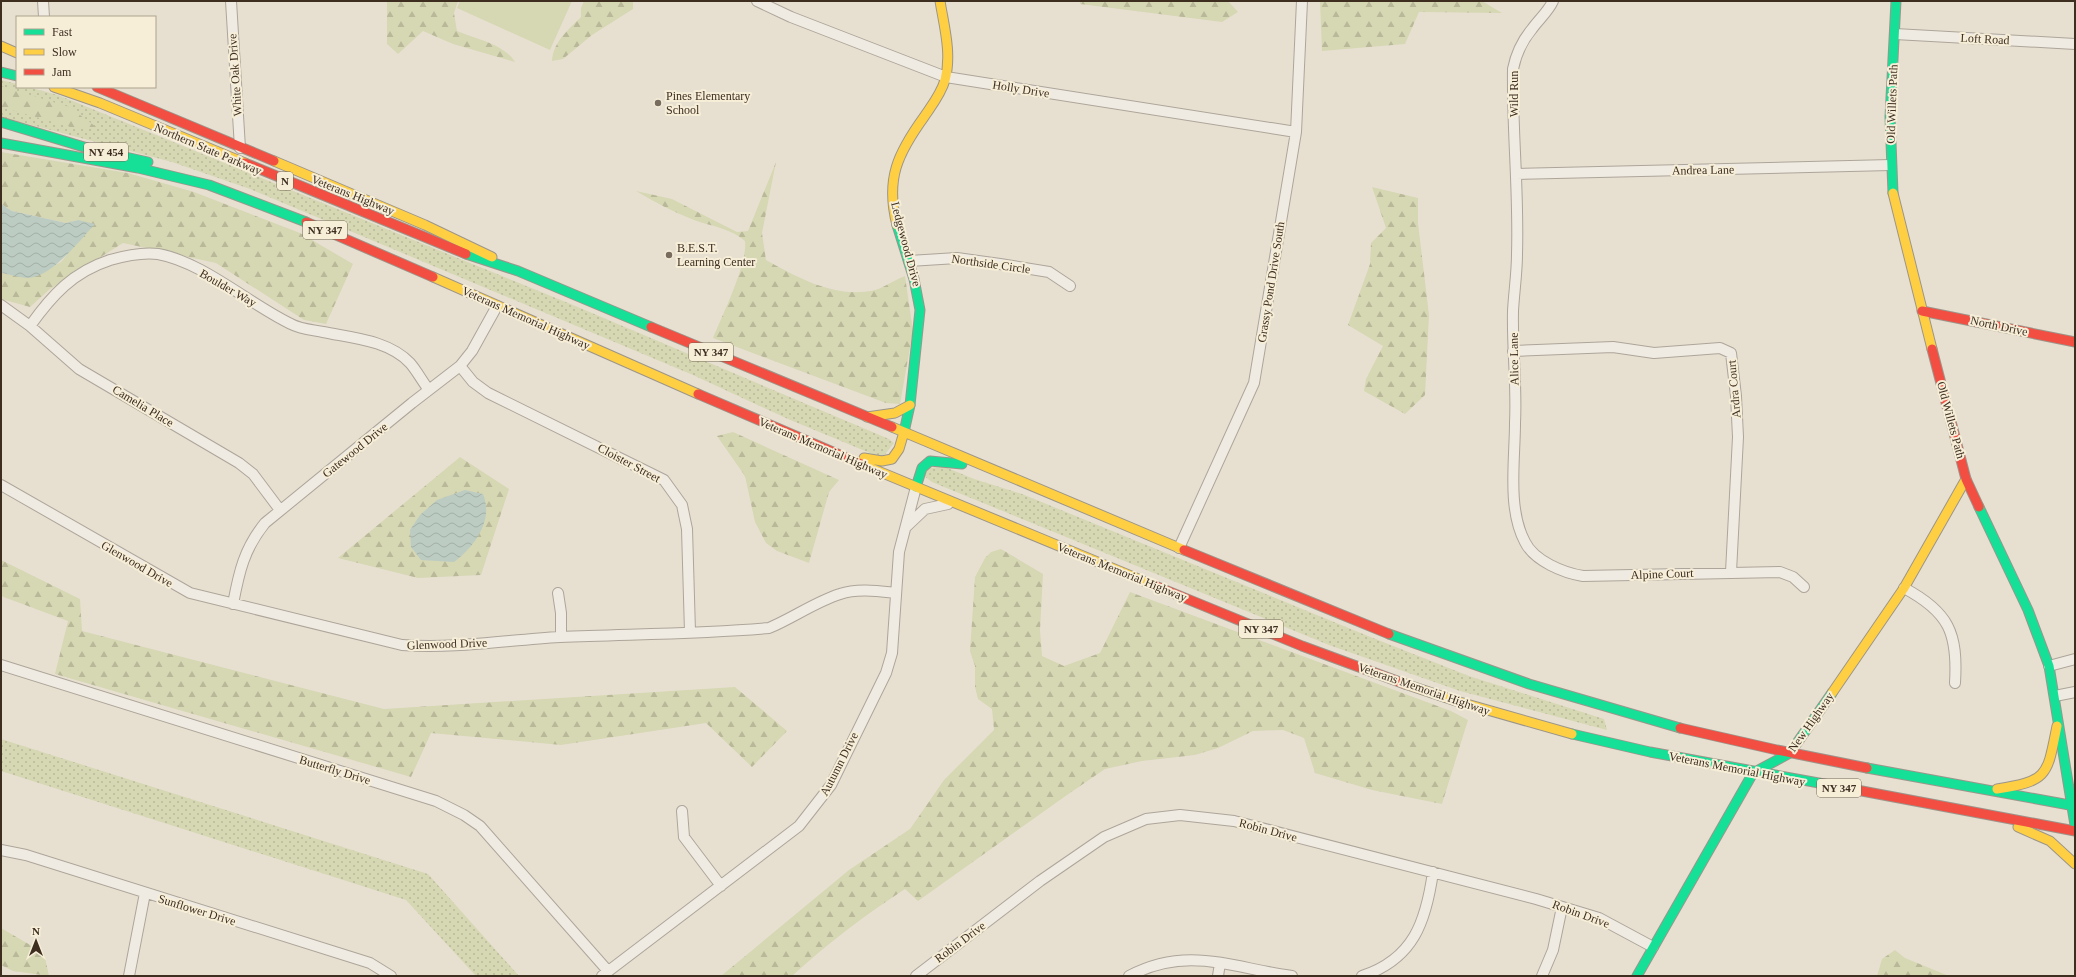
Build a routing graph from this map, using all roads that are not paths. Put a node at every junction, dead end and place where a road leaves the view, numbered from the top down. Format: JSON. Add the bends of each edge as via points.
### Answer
{"nodes":[{"id":1,"x":43,"y":1,"type":"edge"},
{"id":2,"x":230,"y":1,"type":"edge"},
{"id":3,"x":757,"y":1,"type":"edge"},
{"id":4,"x":940,"y":1,"type":"edge"},
{"id":5,"x":1302,"y":1,"type":"edge"},
{"id":6,"x":1553,"y":1,"type":"edge"},
{"id":7,"x":1896,"y":1,"type":"edge"},
{"id":8,"x":44,"y":16,"type":"edge"},
{"id":9,"x":1895,"y":34,"type":"junction"},
{"id":10,"x":2075,"y":44,"type":"edge"},
{"id":11,"x":1,"y":46,"type":"edge"},
{"id":12,"x":16,"y":53,"type":"edge"},
{"id":13,"x":1,"y":72,"type":"edge"},
{"id":14,"x":16,"y":76,"type":"edge"},
{"id":15,"x":946,"y":77,"type":"junction"},
{"id":16,"x":57,"y":88,"type":"edge"},
{"id":17,"x":99,"y":88,"type":"edge"},
{"id":18,"x":1,"y":122,"type":"edge"},
{"id":19,"x":1296,"y":132,"type":"junction"},
{"id":20,"x":1,"y":143,"type":"edge"},
{"id":21,"x":240,"y":148,"type":"junction"},
{"id":22,"x":1891,"y":165,"type":"junction"},
{"id":23,"x":1516,"y":174,"type":"junction"},
{"id":24,"x":209,"y":185,"type":"junction"},
{"id":25,"x":909,"y":261,"type":"junction"},
{"id":26,"x":518,"y":271,"type":"junction"},
{"id":27,"x":1070,"y":286,"type":"dead end"},
{"id":28,"x":1,"y":305,"type":"edge"},
{"id":29,"x":497,"y":306,"type":"junction"},
{"id":30,"x":1922,"y":310,"type":"junction"},
{"id":31,"x":30,"y":326,"type":"junction"},
{"id":32,"x":2075,"y":342,"type":"edge"},
{"id":33,"x":1513,"y":351,"type":"junction"},
{"id":34,"x":460,"y":366,"type":"junction"},
{"id":35,"x":429,"y":390,"type":"junction"},
{"id":36,"x":910,"y":405,"type":"junction"},
{"id":37,"x":866,"y":417,"type":"junction"},
{"id":38,"x":904,"y":432,"type":"junction"},
{"id":39,"x":815,"y":445,"type":"junction"},
{"id":40,"x":993,"y":470,"type":"junction"},
{"id":41,"x":1966,"y":479,"type":"junction"},
{"id":42,"x":1,"y":485,"type":"edge"},
{"id":43,"x":916,"y":487,"type":"junction"},
{"id":44,"x":953,"y":503,"type":"junction"},
{"id":45,"x":280,"y":510,"type":"junction"},
{"id":46,"x":906,"y":528,"type":"junction"},
{"id":47,"x":1525,"y":543,"type":"joint"},
{"id":48,"x":1179,"y":548,"type":"junction"},
{"id":49,"x":1731,"y":572,"type":"junction"},
{"id":50,"x":1804,"y":587,"type":"dead end"},
{"id":51,"x":1904,"y":588,"type":"junction"},
{"id":52,"x":558,"y":593,"type":"dead end"},
{"id":53,"x":896,"y":593,"type":"junction"},
{"id":54,"x":232,"y":604,"type":"junction"},
{"id":55,"x":690,"y":632,"type":"junction"},
{"id":56,"x":561,"y":637,"type":"junction"},
{"id":57,"x":2075,"y":659,"type":"edge"},
{"id":58,"x":1,"y":665,"type":"edge"},
{"id":59,"x":2049,"y":666,"type":"junction"},
{"id":60,"x":1955,"y":683,"type":"dead end"},
{"id":61,"x":2075,"y":692,"type":"edge"},
{"id":62,"x":2055,"y":696,"type":"junction"},
{"id":63,"x":2059,"y":720,"type":"junction"},
{"id":64,"x":1790,"y":753,"type":"junction"},
{"id":65,"x":1753,"y":772,"type":"junction"},
{"id":66,"x":1989,"y":791,"type":"junction"},
{"id":67,"x":2074,"y":806,"type":"edge"},
{"id":68,"x":682,"y":811,"type":"dead end"},
{"id":69,"x":1976,"y":814,"type":"junction"},
{"id":70,"x":2075,"y":825,"type":"edge"},
{"id":71,"x":2075,"y":831,"type":"edge"},
{"id":72,"x":1,"y":850,"type":"edge"},
{"id":73,"x":2075,"y":864,"type":"edge"},
{"id":74,"x":1433,"y":872,"type":"junction"},
{"id":75,"x":721,"y":886,"type":"junction"},
{"id":76,"x":145,"y":893,"type":"junction"},
{"id":77,"x":1562,"y":907,"type":"junction"},
{"id":78,"x":1653,"y":947,"type":"junction"},
{"id":79,"x":1220,"y":963,"type":"junction"},
{"id":80,"x":605,"y":974,"type":"edge"},
{"id":81,"x":129,"y":976,"type":"edge"},
{"id":82,"x":391,"y":976,"type":"edge"},
{"id":83,"x":916,"y":976,"type":"edge"},
{"id":84,"x":1129,"y":976,"type":"edge"},
{"id":85,"x":1218,"y":976,"type":"edge"},
{"id":86,"x":1292,"y":976,"type":"edge"},
{"id":87,"x":1362,"y":976,"type":"edge"},
{"id":88,"x":1542,"y":976,"type":"edge"},
{"id":89,"x":1637,"y":976,"type":"edge"}],
"edges":[{"from":1,"to":8,"type":"street"},
{"from":2,"to":21,"type":"street","name":"White Oak Drive"},
{"from":3,"to":15,"type":"street","name":"Holly Drive","via":[[796,19]]},
{"from":4,"to":15,"type":"main road","name":"Ledgewood Drive","via":[[946,45]]},
{"from":5,"to":19,"type":"street","name":"Grassy Pond Drive South"},
{"from":6,"to":23,"type":"street","name":"Wild Run","via":[[1549,10],[1516,52],[1513,69]]},
{"from":7,"to":9,"type":"main road","name":"Old Willets Path"},
{"from":9,"to":10,"type":"street","name":"Loft Road"},
{"from":9,"to":22,"type":"main road","name":"Old Willets Path","via":[[1890,117]]},
{"from":11,"to":12,"type":"main road"},
{"from":13,"to":14,"type":"main road"},
{"from":15,"to":19,"type":"street","name":"Holly Drive"},
{"from":15,"to":25,"type":"main road","name":"Ledgewood Drive","via":[[940,93],[901,151],[894,167],[892,187],[895,211]]},
{"from":16,"to":26,"type":"main road","name":"Northern State Parkway","number":"N","via":[[100,103],[473,257]]},
{"from":17,"to":21,"type":"main road","name":"Veterans Highway"},
{"from":18,"to":24,"type":"main road","number":"NY 454","via":[[94,150],[140,159]]},
{"from":19,"to":48,"type":"street","name":"Grassy Pond Drive South","via":[[1254,382]]},
{"from":20,"to":24,"type":"main road","via":[[138,168]]},
{"from":21,"to":26,"type":"main road","name":"Veterans Highway","via":[[477,248]]},
{"from":22,"to":23,"type":"street","name":"Andrea Lane"},
{"from":22,"to":30,"type":"main road","name":"Old Willets Path","via":[[1893,197]]},
{"from":23,"to":33,"type":"street","name":"Alice Lane","via":[[1518,253],[1513,310]]},
{"from":24,"to":29,"type":"main road","name":"Veterans Memorial Highway","number":"NY 347","via":[[315,225]]},
{"from":25,"to":27,"type":"street","name":"Northside Circle","via":[[957,258],[1000,264],[1049,272]]},
{"from":25,"to":36,"type":"main road","name":"Ledgewood Drive","via":[[919,295],[920,310]]},
{"from":26,"to":37,"type":"main road","number":"NY 347"},
{"from":28,"to":31,"type":"street","name":"Camelia Place"},
{"from":29,"to":34,"type":"street","name":"Gatewood Drive","via":[[472,351]]},
{"from":29,"to":39,"type":"main road","name":"Veterans Memorial Highway","number":"NY 347"},
{"from":30,"to":32,"type":"main road","name":"North Drive"},
{"from":30,"to":41,"type":"main road","name":"Old Willets Path"},
{"from":31,"to":35,"type":"street","name":"Boulder Way","via":[[42,308],[72,278],[97,265],[119,258],[157,254],[200,271],[292,325],[382,345],[398,352],[410,363]]},
{"from":31,"to":45,"type":"street","name":"Camelia Place","via":[[79,369],[239,463],[253,474]]},
{"from":33,"to":47,"type":"street","name":"Alice Lane","via":[[1516,422],[1512,478],[1518,521]]},
{"from":33,"to":49,"type":"street","name":"Ardra Court","via":[[1613,347],[1654,352],[1720,348],[1731,353],[1738,437]]},
{"from":34,"to":35,"type":"street","name":"Gatewood Drive"},
{"from":34,"to":55,"type":"street","name":"Cloister Street","via":[[473,382],[488,393],[664,480],[682,505],[687,530]]},
{"from":35,"to":45,"type":"street","name":"Gatewood Drive"},
{"from":36,"to":37,"type":"main road","via":[[894,413]]},
{"from":36,"to":38,"type":"main road","name":"Ledgewood Drive"},
{"from":37,"to":38,"type":"main road","number":"NY 347"},
{"from":38,"to":39,"type":"main road","name":"Ledgewood Drive","via":[[898,454],[888,462]]},
{"from":38,"to":40,"type":"main road","number":"NY 347"},
{"from":39,"to":43,"type":"main road","name":"Veterans Memorial Highway","number":"NY 347"},
{"from":40,"to":43,"type":"main road","via":[[938,460],[930,461],[922,468]]},
{"from":40,"to":48,"type":"main road","number":"NY 347"},
{"from":41,"to":51,"type":"main road","name":"New Highway"},
{"from":41,"to":59,"type":"main road","name":"Old Willets Path","via":[[2028,610]]},
{"from":42,"to":54,"type":"street","name":"Glenwood Drive","via":[[190,593]]},
{"from":43,"to":44,"type":"main road","name":"Veterans Memorial Highway","number":"NY 347"},
{"from":43,"to":46,"type":"street","name":"Autumn Drive"},
{"from":44,"to":46,"type":"street","name":"Autumn Drive","via":[[925,509]]},
{"from":44,"to":65,"type":"main road","name":"Veterans Memorial Highway","number":"NY 347","via":[[1394,681],[1552,729]]},
{"from":45,"to":54,"type":"street","name":"Gatewood Drive","via":[[257,532],[246,552],[238,574]]},
{"from":46,"to":53,"type":"street","name":"Autumn Drive","via":[[899,552]]},
{"from":47,"to":49,"type":"street","name":"Alpine Court","via":[[1553,567],[1583,576]]},
{"from":48,"to":64,"type":"main road","number":"NY 347","via":[[1383,632],[1514,679],[1639,717]]},
{"from":49,"to":50,"type":"street","name":"Alpine Court","via":[[1780,572],[1793,577]]},
{"from":51,"to":60,"type":"street","via":[[1923,599],[1946,622],[1953,636]]},
{"from":51,"to":64,"type":"main road","name":"New Highway"},
{"from":52,"to":56,"type":"street"},
{"from":53,"to":55,"type":"street","name":"Glenwood Drive","via":[[867,590],[840,594],[769,628]]},
{"from":53,"to":75,"type":"street","name":"Autumn Drive","via":[[892,653],[886,673],[831,785],[799,826]]},
{"from":54,"to":56,"type":"street","name":"Glenwood Drive","via":[[402,645],[425,647]]},
{"from":55,"to":56,"type":"street","name":"Glenwood Drive"},
{"from":57,"to":59,"type":"street"},
{"from":58,"to":80,"type":"street","name":"Butterfly Drive","via":[[436,801],[464,815],[480,826]]},
{"from":59,"to":62,"type":"main road","name":"Old Willets Path"},
{"from":61,"to":62,"type":"street"},
{"from":62,"to":63,"type":"main road","name":"Old Willets Path"},
{"from":63,"to":66,"type":"main road","via":[[2047,765],[2038,778],[2026,784]]},
{"from":63,"to":67,"type":"main road","name":"Old Willets Path"},
{"from":64,"to":65,"type":"main road","name":"New Highway"},
{"from":64,"to":66,"type":"main road","number":"NY 347"},
{"from":65,"to":69,"type":"main road","name":"Veterans Memorial Highway","number":"NY 347"},
{"from":65,"to":78,"type":"main road"},
{"from":66,"to":67,"type":"main road","number":"NY 347"},
{"from":67,"to":70,"type":"main road","name":"Old Willets Path"},
{"from":68,"to":75,"type":"street","via":[[684,837]]},
{"from":69,"to":71,"type":"main road","name":"Veterans Memorial Highway","number":"NY 347"},
{"from":69,"to":73,"type":"main road","via":[[2050,840]]},
{"from":72,"to":76,"type":"street","name":"Sunflower Drive","via":[[26,855]]},
{"from":74,"to":77,"type":"street","name":"Robin Drive"},
{"from":74,"to":83,"type":"street","name":"Robin Drive","via":[[1234,822],[1180,815],[1146,819],[1104,837],[1040,881]]},
{"from":74,"to":87,"type":"street","via":[[1428,906],[1414,936],[1402,952],[1387,965]]},
{"from":75,"to":80,"type":"street","name":"Autumn Drive"},
{"from":76,"to":81,"type":"street"},
{"from":76,"to":82,"type":"street","name":"Sunflower Drive","via":[[370,963]]},
{"from":77,"to":78,"type":"street","name":"Robin Drive","via":[[1599,918]]},
{"from":77,"to":88,"type":"street","via":[[1553,950]]},
{"from":78,"to":89,"type":"main road"},
{"from":79,"to":84,"type":"street","via":[[1187,959],[1165,961]]},
{"from":79,"to":85,"type":"street"},
{"from":79,"to":86,"type":"street"}]}
